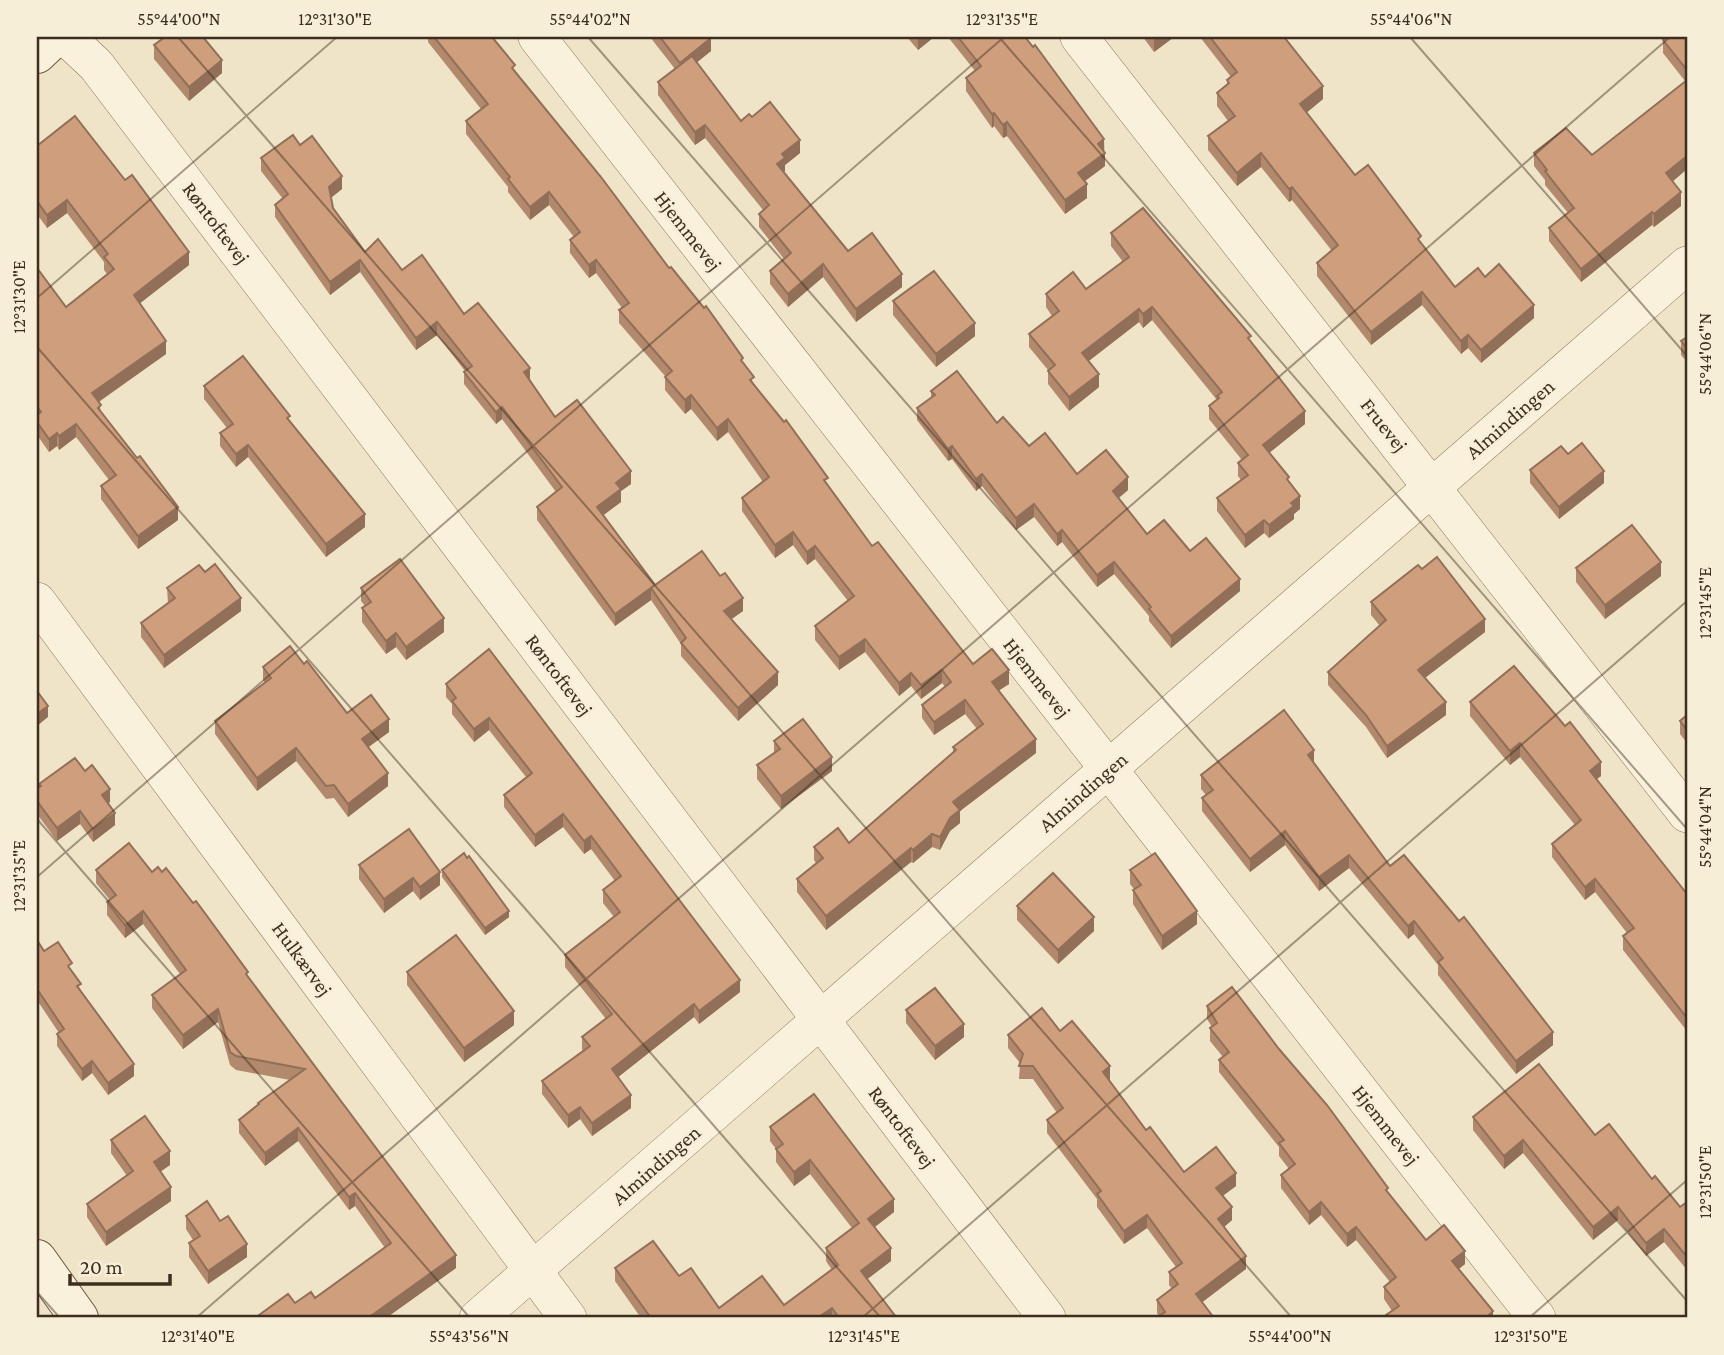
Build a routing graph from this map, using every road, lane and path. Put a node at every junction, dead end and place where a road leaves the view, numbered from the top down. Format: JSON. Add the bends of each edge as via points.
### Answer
{"nodes":[{"id":1,"x":55,"y":37,"type":"edge"},
{"id":2,"x":66,"y":37,"type":"edge"},
{"id":3,"x":537,"y":37,"type":"edge"},
{"id":4,"x":1079,"y":37,"type":"edge"},
{"id":5,"x":37,"y":54,"type":"edge"},
{"id":6,"x":1687,"y":265,"type":"edge"},
{"id":7,"x":1433,"y":487,"type":"junction"},
{"id":8,"x":37,"y":601,"type":"edge"},
{"id":9,"x":1109,"y":770,"type":"junction"},
{"id":10,"x":1687,"y":814,"type":"edge"},
{"id":11,"x":821,"y":1021,"type":"junction"},
{"id":12,"x":37,"y":1259,"type":"edge"},
{"id":13,"x":533,"y":1271,"type":"junction"},
{"id":14,"x":79,"y":1318,"type":"edge"},
{"id":15,"x":478,"y":1318,"type":"edge"},
{"id":16,"x":568,"y":1318,"type":"edge"},
{"id":17,"x":1047,"y":1318,"type":"edge"},
{"id":18,"x":1537,"y":1318,"type":"edge"}],
"edges":[{"from":1,"to":5,"type":"street"},
{"from":2,"to":11,"type":"street","name":"Røntoftevej","via":[[96,65]]},
{"from":3,"to":9,"type":"street","name":"Hjemmevej"},
{"from":4,"to":7,"type":"street","name":"Fruevej"},
{"from":6,"to":7,"type":"street","name":"Almindingen"},
{"from":7,"to":9,"type":"street","name":"Almindingen"},
{"from":7,"to":10,"type":"street","name":"Fruevej"},
{"from":8,"to":13,"type":"street","name":"Hulkærvej"},
{"from":9,"to":11,"type":"street","name":"Almindingen"},
{"from":9,"to":18,"type":"street","name":"Hjemmevej"},
{"from":11,"to":13,"type":"street","name":"Almindingen"},
{"from":11,"to":17,"type":"street","name":"Røntoftevej"},
{"from":12,"to":14,"type":"street"},
{"from":13,"to":15,"type":"street","name":"Almindingen"},
{"from":13,"to":16,"type":"street","name":"Hulkærvej"}]}
